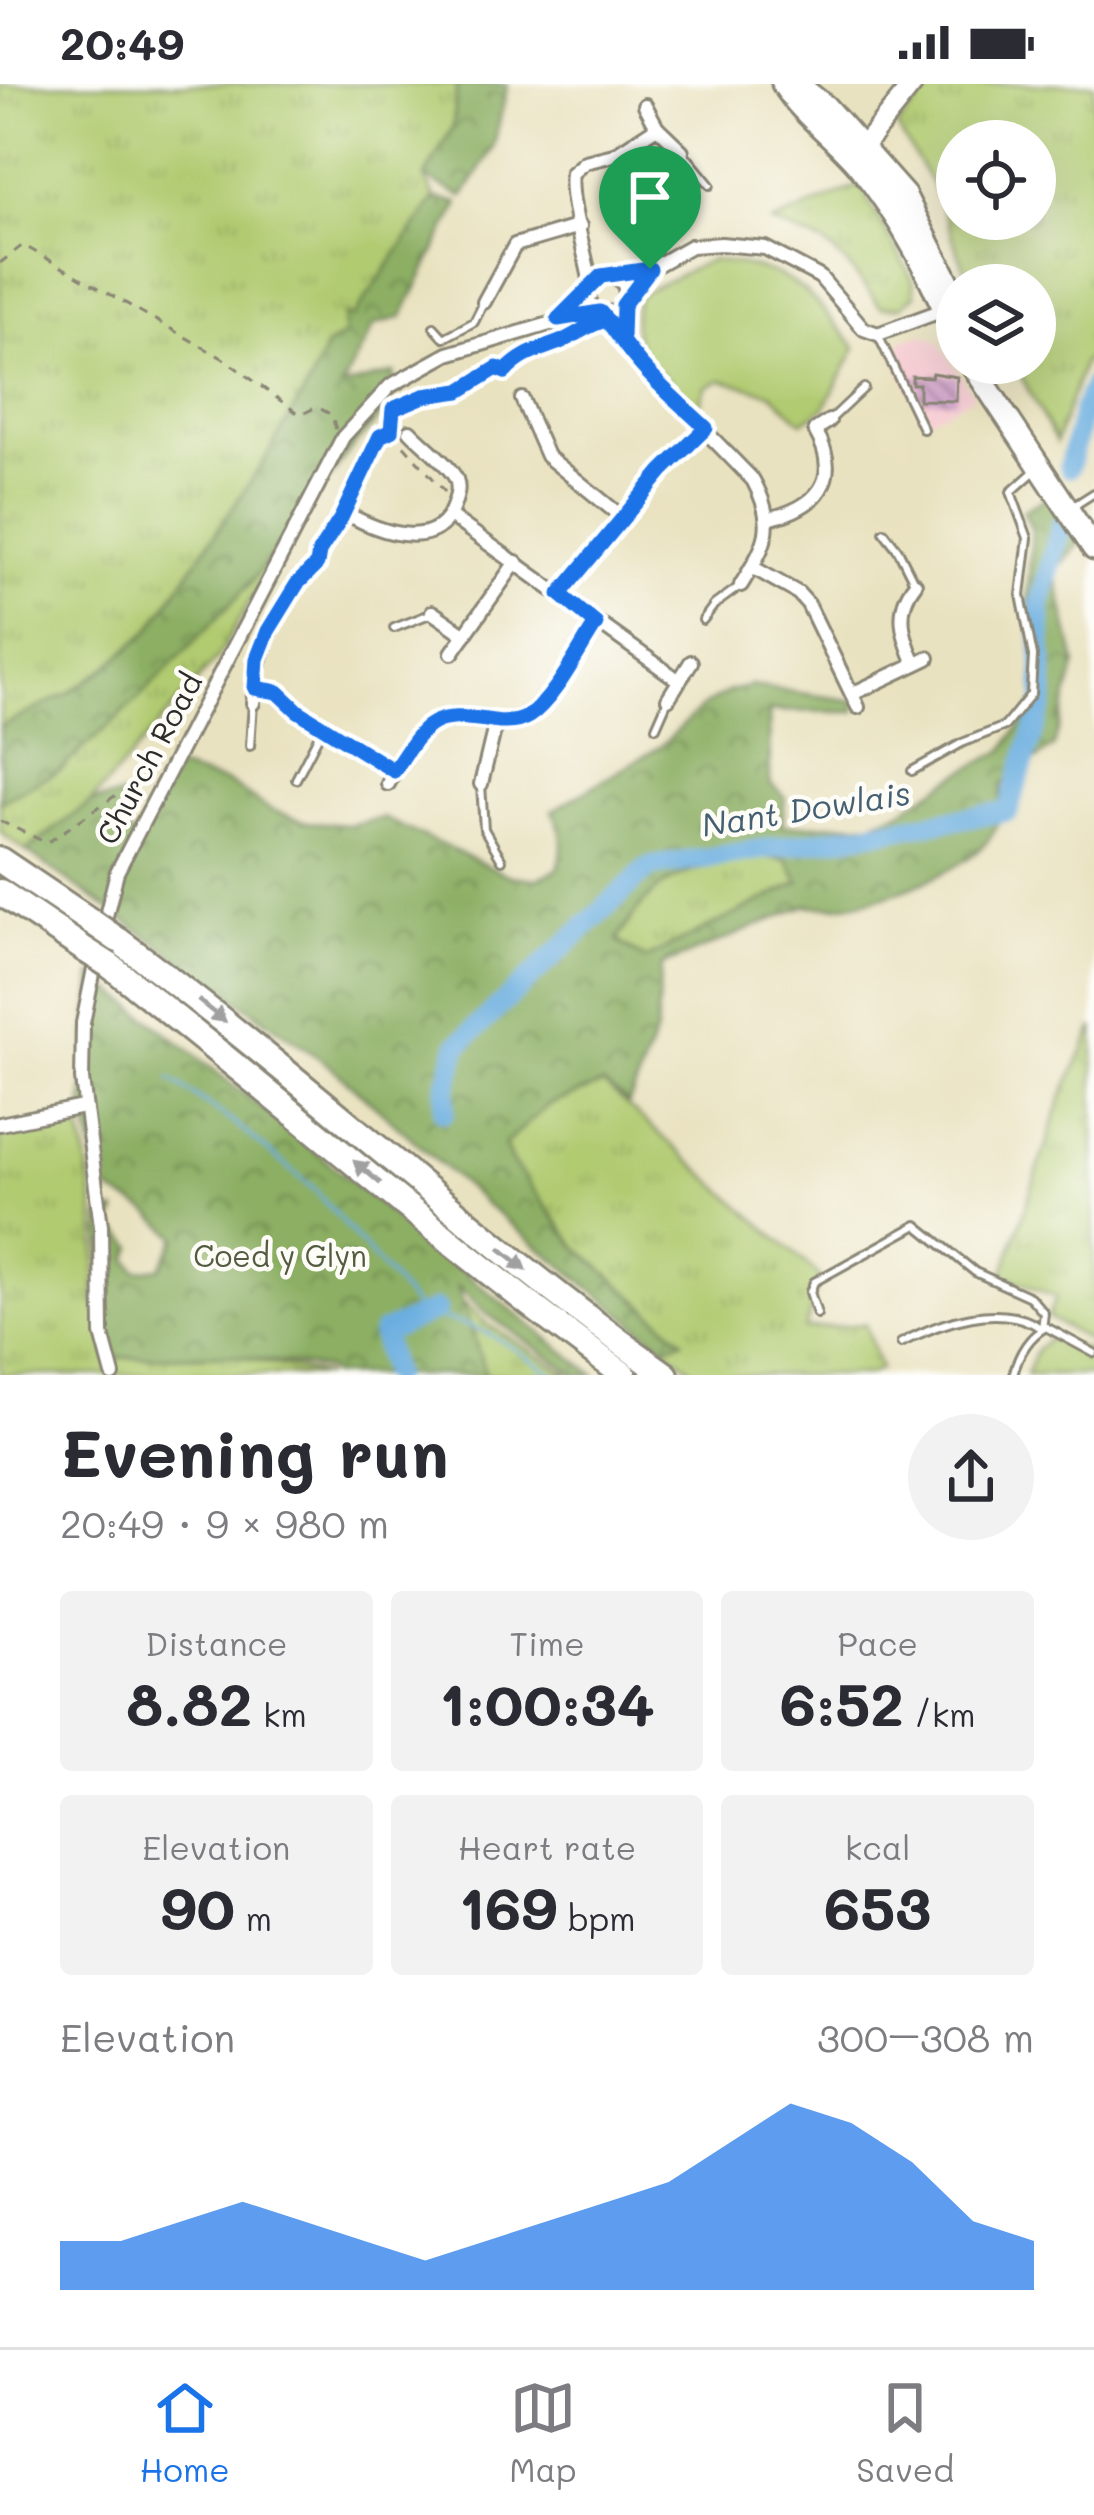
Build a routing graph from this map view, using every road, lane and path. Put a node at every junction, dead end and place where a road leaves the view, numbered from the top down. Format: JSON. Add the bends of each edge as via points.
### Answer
{"nodes":[{"id":1,"x":783,"y":84,"type":"edge"},
{"id":2,"x":796,"y":84,"type":"edge"},
{"id":3,"x":913,"y":84,"type":"edge"},
{"id":4,"x":645,"y":105,"type":"dead end"},
{"id":5,"x":657,"y":127,"type":"junction"},
{"id":6,"x":682,"y":151,"type":"joint"},
{"id":7,"x":859,"y":153,"type":"junction"},
{"id":8,"x":710,"y":185,"type":"dead end"},
{"id":9,"x":580,"y":226,"type":"junction"},
{"id":10,"x":585,"y":247,"type":"junction"},
{"id":11,"x":0,"y":263,"type":"edge"},
{"id":12,"x":936,"y":267,"type":"edge"},
{"id":13,"x":650,"y":269,"type":"junction"},
{"id":14,"x":610,"y":276,"type":"junction"},
{"id":15,"x":590,"y":288,"type":"junction"},
{"id":16,"x":484,"y":302,"type":"joint"},
{"id":17,"x":624,"y":302,"type":"junction"},
{"id":18,"x":936,"y":311,"type":"edge"},
{"id":19,"x":601,"y":314,"type":"junction"},
{"id":20,"x":558,"y":319,"type":"junction"},
{"id":21,"x":434,"y":327,"type":"dead end"},
{"id":22,"x":878,"y":334,"type":"junction"},
{"id":23,"x":622,"y":339,"type":"junction"},
{"id":24,"x":987,"y":384,"type":"edge"},
{"id":25,"x":990,"y":384,"type":"edge"},
{"id":26,"x":864,"y":388,"type":"dead end"},
{"id":27,"x":991,"y":389,"type":"junction"},
{"id":28,"x":522,"y":399,"type":"dead end"},
{"id":29,"x":547,"y":414,"type":"dead end"},
{"id":30,"x":532,"y":421,"type":"junction"},
{"id":31,"x":829,"y":421,"type":"joint"},
{"id":32,"x":706,"y":428,"type":"junction"},
{"id":33,"x":923,"y":429,"type":"dead end"},
{"id":34,"x":391,"y":431,"type":"junction"},
{"id":35,"x":410,"y":431,"type":"dead end"},
{"id":36,"x":340,"y":443,"type":"junction"},
{"id":37,"x":1041,"y":466,"type":"junction"},
{"id":38,"x":1094,"y":494,"type":"edge"},
{"id":39,"x":1069,"y":509,"type":"junction"},
{"id":40,"x":452,"y":511,"type":"junction"},
{"id":41,"x":355,"y":518,"type":"dead end"},
{"id":42,"x":623,"y":518,"type":"junction"},
{"id":43,"x":767,"y":519,"type":"junction"},
{"id":44,"x":884,"y":532,"type":"dead end"},
{"id":45,"x":1094,"y":549,"type":"edge"},
{"id":46,"x":516,"y":562,"type":"junction"},
{"id":47,"x":317,"y":564,"type":"joint"},
{"id":48,"x":752,"y":567,"type":"junction"},
{"id":49,"x":915,"y":584,"type":"joint"},
{"id":50,"x":741,"y":585,"type":"joint"},
{"id":51,"x":560,"y":594,"type":"junction"},
{"id":52,"x":432,"y":612,"type":"joint"},
{"id":53,"x":703,"y":620,"type":"dead end"},
{"id":54,"x":596,"y":624,"type":"junction"},
{"id":55,"x":394,"y":628,"type":"dead end"},
{"id":56,"x":465,"y":635,"type":"junction"},
{"id":57,"x":452,"y":653,"type":"dead end"},
{"id":58,"x":691,"y":662,"type":"dead end"},
{"id":59,"x":679,"y":680,"type":"junction"},
{"id":60,"x":254,"y":696,"type":"junction"},
{"id":61,"x":668,"y":699,"type":"joint"},
{"id":62,"x":496,"y":722,"type":"junction"},
{"id":63,"x":324,"y":726,"type":"junction"},
{"id":64,"x":656,"y":728,"type":"dead end"},
{"id":65,"x":250,"y":746,"type":"dead end"},
{"id":66,"x":912,"y":771,"type":"dead end"},
{"id":67,"x":296,"y":778,"type":"dead end"},
{"id":68,"x":481,"y":784,"type":"joint"},
{"id":69,"x":157,"y":797,"type":"junction"},
{"id":70,"x":0,"y":821,"type":"edge"},
{"id":71,"x":0,"y":860,"type":"edge"},
{"id":72,"x":502,"y":860,"type":"dead end"},
{"id":73,"x":0,"y":892,"type":"edge"},
{"id":74,"x":105,"y":952,"type":"junction"},
{"id":75,"x":83,"y":1107,"type":"junction"},
{"id":76,"x":0,"y":1124,"type":"edge"},
{"id":77,"x":817,"y":1315,"type":"dead end"},
{"id":78,"x":1042,"y":1329,"type":"junction"},
{"id":79,"x":902,"y":1343,"type":"dead end"},
{"id":80,"x":1094,"y":1353,"type":"edge"},
{"id":81,"x":113,"y":1375,"type":"edge"},
{"id":82,"x":624,"y":1375,"type":"edge"},
{"id":83,"x":666,"y":1375,"type":"edge"},
{"id":84,"x":1013,"y":1375,"type":"edge"}],
"edges":[{"from":1,"to":7,"type":"main road"},
{"from":2,"to":7,"type":"main road","via":[[825,106]]},
{"from":3,"to":7,"type":"street"},
{"from":4,"to":5,"type":"street"},
{"from":5,"to":6,"type":"street"},
{"from":5,"to":9,"type":"street","via":[[572,173]]},
{"from":6,"to":8,"type":"lane"},
{"from":7,"to":12,"type":"main road","via":[[904,196]]},
{"from":9,"to":10,"type":"street"},
{"from":9,"to":16,"type":"street","via":[[515,244]]},
{"from":10,"to":14,"type":"street"},
{"from":10,"to":15,"type":"street"},
{"from":11,"to":36,"type":"path","via":[[23,245],[224,359],[299,415],[316,407],[332,415]]},
{"from":13,"to":14,"type":"street"},
{"from":13,"to":17,"type":"street"},
{"from":13,"to":22,"type":"street","via":[[692,246],[765,248],[820,277]]},
{"from":14,"to":15,"type":"street"},
{"from":14,"to":17,"type":"street","via":[[624,286]]},
{"from":15,"to":19,"type":"street"},
{"from":15,"to":20,"type":"street","name":"Church Road"},
{"from":16,"to":21,"type":"lane","via":[[469,326],[443,338]]},
{"from":17,"to":19,"type":"street"},
{"from":17,"to":23,"type":"street"},
{"from":18,"to":22,"type":"street"},
{"from":19,"to":20,"type":"street","name":"Church Road"},
{"from":19,"to":23,"type":"street"},
{"from":19,"to":34,"type":"path","via":[[505,372],[497,368],[460,391],[393,409]]},
{"from":20,"to":36,"type":"street","name":"Church Road","via":[[448,355],[390,386]]},
{"from":22,"to":33,"type":"lane"},
{"from":23,"to":32,"type":"street"},
{"from":24,"to":27,"type":"main road"},
{"from":25,"to":27,"type":"main road"},
{"from":26,"to":31,"type":"lane"},
{"from":27,"to":37,"type":"main road"},
{"from":28,"to":30,"type":"street"},
{"from":29,"to":30,"type":"street"},
{"from":30,"to":42,"type":"street","via":[[559,469]]},
{"from":31,"to":43,"type":"street","via":[[815,430],[825,448],[820,490],[809,504]]},
{"from":32,"to":42,"type":"street"},
{"from":32,"to":43,"type":"street","via":[[753,480]]},
{"from":34,"to":40,"type":"path","via":[[437,480]]},
{"from":34,"to":47,"type":"path","via":[[380,436]]},
{"from":35,"to":40,"type":"street","via":[[456,478]]},
{"from":36,"to":69,"type":"street","name":"Church Road"},
{"from":37,"to":39,"type":"main road"},
{"from":37,"to":66,"type":"lane","via":[[1011,492],[1028,538],[1021,595],[1031,694],[1005,726]]},
{"from":38,"to":39,"type":"lane"},
{"from":39,"to":45,"type":"main road"},
{"from":40,"to":41,"type":"street","via":[[410,536]]},
{"from":40,"to":46,"type":"street"},
{"from":42,"to":51,"type":"street"},
{"from":43,"to":48,"type":"street"},
{"from":44,"to":49,"type":"lane"},
{"from":46,"to":51,"type":"street"},
{"from":46,"to":56,"type":"street"},
{"from":47,"to":60,"type":"street","via":[[268,631]]},
{"from":48,"to":49,"type":"street","via":[[808,604],[855,701],[921,661],[901,623]]},
{"from":48,"to":50,"type":"street"},
{"from":50,"to":53,"type":"lane"},
{"from":51,"to":54,"type":"street"},
{"from":52,"to":55,"type":"lane"},
{"from":52,"to":56,"type":"street"},
{"from":54,"to":59,"type":"street"},
{"from":54,"to":62,"type":"street","via":[[542,704],[526,718]]},
{"from":56,"to":57,"type":"street"},
{"from":58,"to":59,"type":"street"},
{"from":59,"to":61,"type":"street"},
{"from":60,"to":63,"type":"street","via":[[278,692]]},
{"from":60,"to":65,"type":"lane"},
{"from":61,"to":64,"type":"lane"},
{"from":62,"to":63,"type":"street","via":[[451,715],[432,723],[391,777]]},
{"from":62,"to":68,"type":"street"},
{"from":63,"to":67,"type":"lane"},
{"from":68,"to":72,"type":"lane","via":[[484,829]]},
{"from":69,"to":70,"type":"path","via":[[119,793],[47,843]]},
{"from":69,"to":75,"type":"street","name":"Church Road","via":[[117,872],[86,998]]},
{"from":71,"to":74,"type":"highway","bridge":true,"via":[[92,922]]},
{"from":73,"to":74,"type":"highway"},
{"from":82,"to":74,"type":"highway","one_way":true,"via":[[506,1287]]},
{"from":74,"to":83,"type":"highway","one_way":true,"via":[[259,1048]]},
{"from":75,"to":76,"type":"street"},
{"from":75,"to":81,"type":"street","name":"Church Road","via":[[101,1226],[102,1334]]},
{"from":77,"to":78,"type":"lane","via":[[814,1282],[917,1225],[975,1272],[1037,1302]]},
{"from":78,"to":79,"type":"lane","via":[[1020,1317],[980,1318],[942,1322]]},
{"from":78,"to":80,"type":"lane"},
{"from":78,"to":84,"type":"lane"}]}
